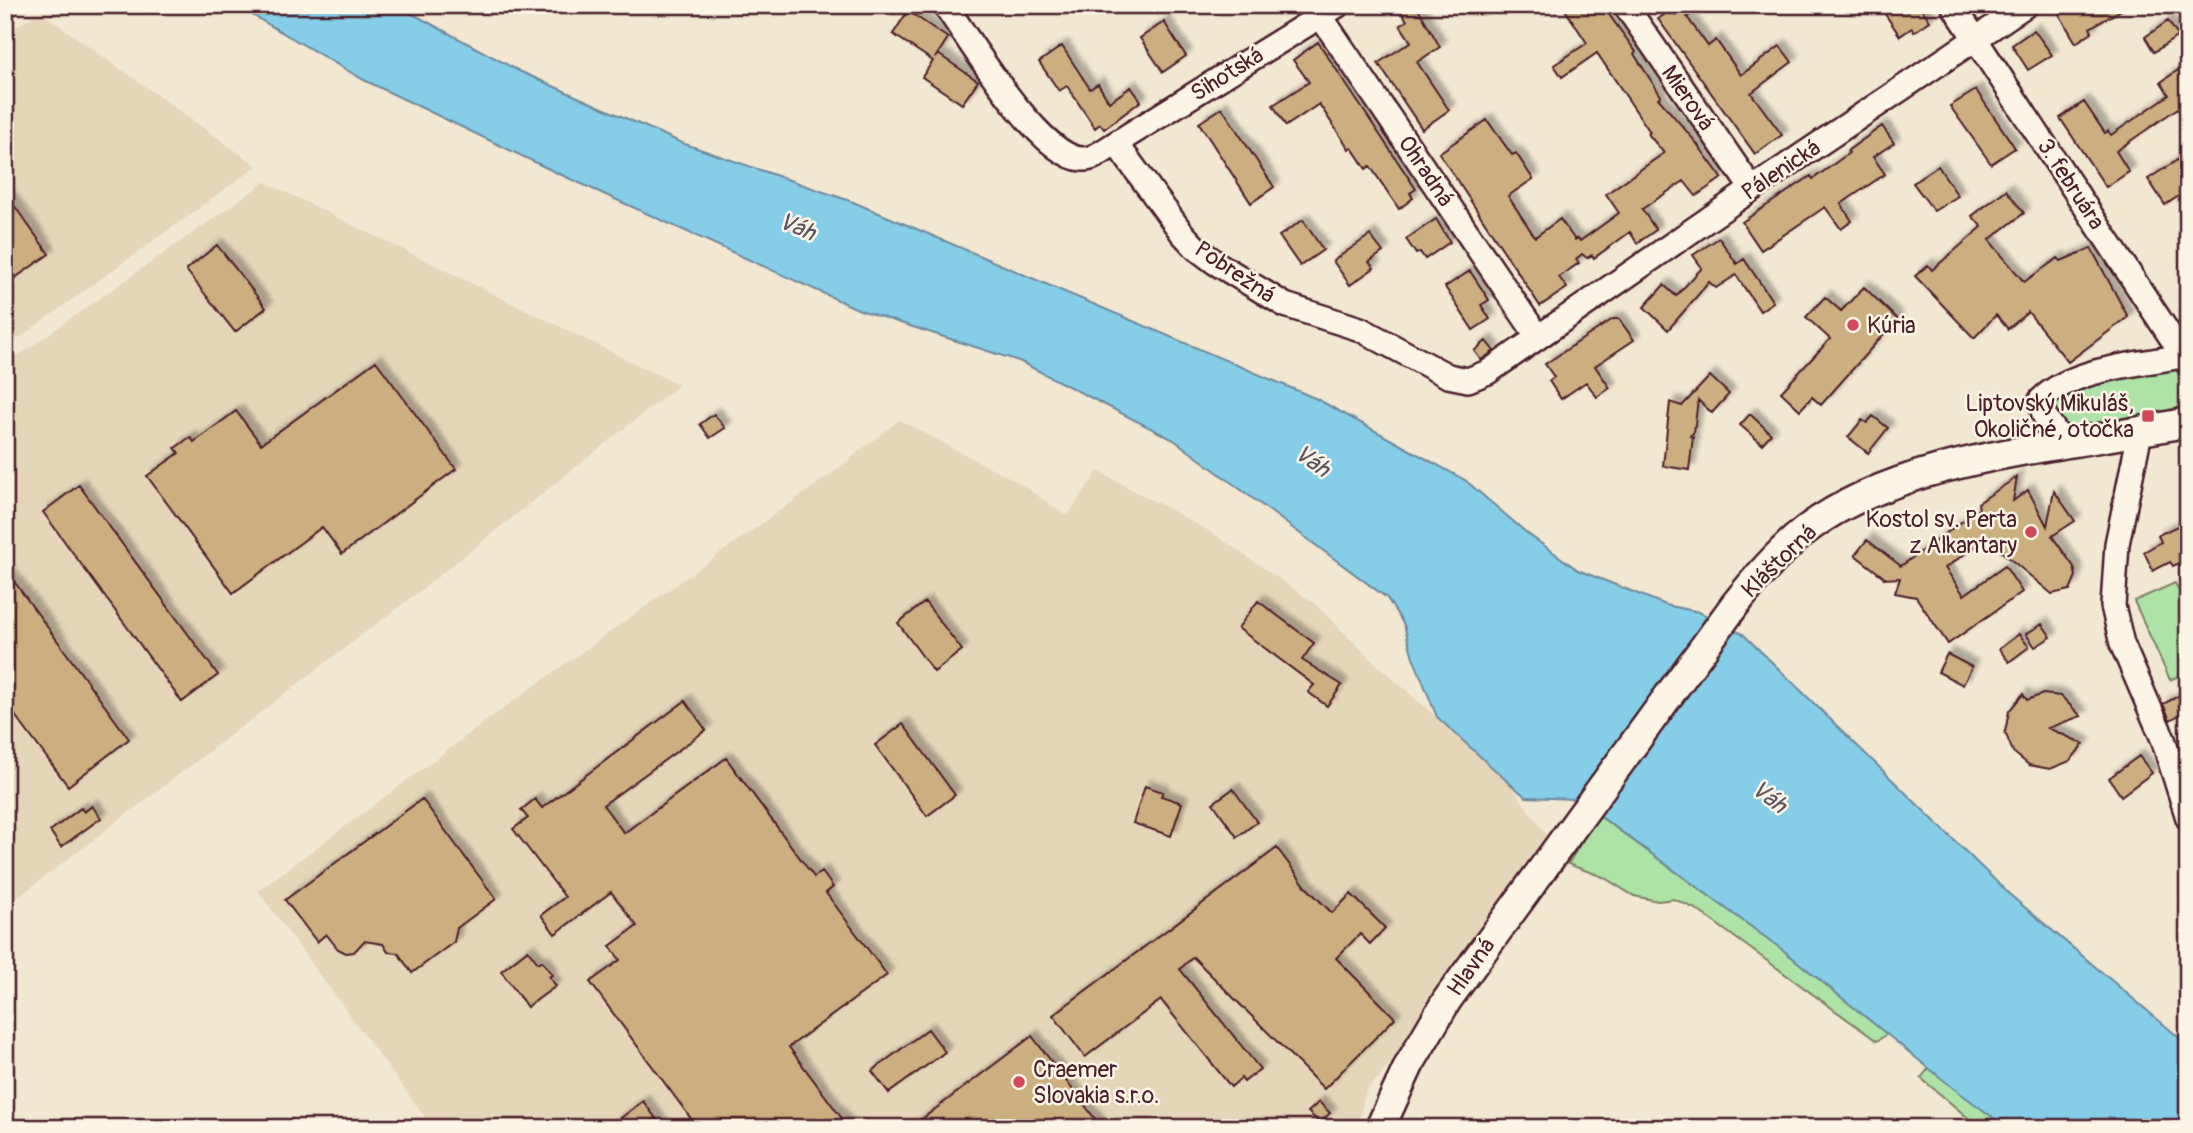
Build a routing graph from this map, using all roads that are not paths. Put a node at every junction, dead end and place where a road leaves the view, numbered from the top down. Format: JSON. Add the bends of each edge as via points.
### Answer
{"nodes":[{"id":1,"x":945,"y":5,"type":"edge"},
{"id":2,"x":1626,"y":5,"type":"edge"},
{"id":3,"x":1953,"y":5,"type":"edge"},
{"id":4,"x":2026,"y":5,"type":"edge"},
{"id":5,"x":1324,"y":9,"type":"edge"},
{"id":6,"x":1975,"y":39,"type":"junction"},
{"id":7,"x":1116,"y":143,"type":"junction"},
{"id":8,"x":1752,"y":189,"type":"junction"},
{"id":9,"x":1538,"y":337,"type":"junction"},
{"id":10,"x":2187,"y":358,"type":"edge"},
{"id":11,"x":2188,"y":422,"type":"edge"},
{"id":12,"x":2140,"y":432,"type":"junction"},
{"id":13,"x":2064,"y":444,"type":"junction"},
{"id":14,"x":1581,"y":818,"type":"joint"},
{"id":15,"x":2188,"y":818,"type":"edge"},
{"id":16,"x":1380,"y":1128,"type":"edge"}],
"edges":[{"from":1,"to":7,"type":"street","via":[[1006,93],[1051,145],[1082,159]]},
{"from":2,"to":8,"type":"street","name":"Mierová"},
{"from":3,"to":6,"type":"street","name":"3. februára"},
{"from":4,"to":6,"type":"street","name":"Pálenická"},
{"from":5,"to":7,"type":"street","name":"Sihotská"},
{"from":5,"to":9,"type":"street","name":"Ohradná"},
{"from":6,"to":8,"type":"street","name":"Pálenická"},
{"from":6,"to":10,"type":"street","name":"3. februára"},
{"from":7,"to":9,"type":"street","name":"Pobrežná","via":[[1189,242],[1285,305],[1360,329],[1448,376],[1468,380],[1482,376]]},
{"from":8,"to":9,"type":"street","name":"Pálenická"},
{"from":10,"to":13,"type":"street","via":[[2081,376],[2052,389],[2041,400],[2043,415]]},
{"from":11,"to":12,"type":"street","name":"Kláštorná"},
{"from":12,"to":13,"type":"street","name":"Kláštorná"},
{"from":12,"to":15,"type":"street","via":[[2117,544],[2113,606],[2122,644],[2163,739]]},
{"from":13,"to":14,"type":"street","name":"Kláštorná","via":[[1888,485],[1816,523],[1753,582]]},
{"from":14,"to":16,"type":"street","name":"Hlavná","via":[[1447,1000],[1420,1042]]}]}
